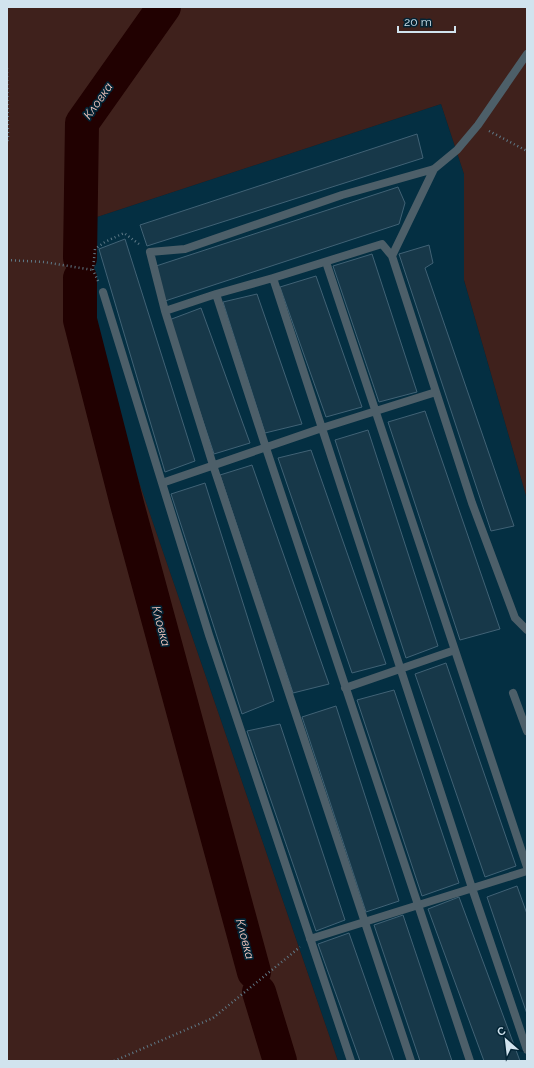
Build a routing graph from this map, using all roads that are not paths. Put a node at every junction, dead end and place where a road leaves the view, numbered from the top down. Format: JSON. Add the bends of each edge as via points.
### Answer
{"nodes":[{"id":1,"x":527,"y":54,"type":"edge"},
{"id":2,"x":434,"y":169,"type":"junction"},
{"id":3,"x":392,"y":256,"type":"junction"},
{"id":4,"x":326,"y":262,"type":"junction"},
{"id":5,"x":273,"y":278,"type":"junction"},
{"id":6,"x":103,"y":292,"type":"road end"},
{"id":7,"x":216,"y":294,"type":"junction"},
{"id":8,"x":165,"y":311,"type":"junction"},
{"id":9,"x":436,"y":392,"type":"junction"},
{"id":10,"x":376,"y":411,"type":"junction"},
{"id":11,"x":322,"y":428,"type":"junction"},
{"id":12,"x":266,"y":448,"type":"junction"},
{"id":13,"x":214,"y":465,"type":"junction"},
{"id":14,"x":162,"y":483,"type":"junction"},
{"id":15,"x":527,"y":630,"type":"edge"},
{"id":16,"x":455,"y":650,"type":"junction"},
{"id":17,"x":400,"y":669,"type":"junction"},
{"id":18,"x":346,"y":688,"type":"junction"},
{"id":19,"x":513,"y":693,"type":"dead end"},
{"id":20,"x":527,"y":731,"type":"edge"},
{"id":21,"x":527,"y":868,"type":"edge"},
{"id":22,"x":527,"y":871,"type":"edge"},
{"id":23,"x":472,"y":888,"type":"junction"},
{"id":24,"x":418,"y":905,"type":"junction"},
{"id":25,"x":364,"y":922,"type":"junction"},
{"id":26,"x":310,"y":939,"type":"junction"},
{"id":27,"x":527,"y":1050,"type":"edge"},
{"id":28,"x":351,"y":1061,"type":"edge"},
{"id":29,"x":411,"y":1061,"type":"edge"},
{"id":30,"x":470,"y":1061,"type":"edge"}],
"edges":[{"from":1,"to":2,"type":"lane","via":[[478,125],[457,150]]},
{"from":2,"to":3,"type":"lane"},
{"from":2,"to":8,"type":"lane","via":[[342,195],[185,249],[150,252]]},
{"from":3,"to":4,"type":"lane","via":[[382,244]]},
{"from":3,"to":9,"type":"lane"},
{"from":4,"to":5,"type":"lane"},
{"from":4,"to":10,"type":"lane"},
{"from":5,"to":7,"type":"lane"},
{"from":5,"to":11,"type":"lane"},
{"from":6,"to":14,"type":"lane"},
{"from":7,"to":8,"type":"lane"},
{"from":7,"to":12,"type":"lane"},
{"from":8,"to":13,"type":"lane"},
{"from":9,"to":10,"type":"lane"},
{"from":9,"to":15,"type":"lane","via":[[472,503],[515,618]]},
{"from":10,"to":11,"type":"lane"},
{"from":10,"to":16,"type":"lane"},
{"from":11,"to":12,"type":"lane"},
{"from":11,"to":17,"type":"lane"},
{"from":12,"to":13,"type":"lane"},
{"from":12,"to":18,"type":"lane"},
{"from":13,"to":14,"type":"lane"},
{"from":13,"to":25,"type":"lane"},
{"from":14,"to":26,"type":"lane","via":[[209,635]]},
{"from":16,"to":17,"type":"lane"},
{"from":16,"to":21,"type":"lane"},
{"from":17,"to":18,"type":"lane"},
{"from":17,"to":23,"type":"lane"},
{"from":18,"to":24,"type":"lane"},
{"from":19,"to":20,"type":"lane"},
{"from":22,"to":23,"type":"lane"},
{"from":23,"to":24,"type":"lane"},
{"from":23,"to":27,"type":"lane"},
{"from":24,"to":25,"type":"lane"},
{"from":24,"to":30,"type":"lane"},
{"from":25,"to":26,"type":"lane"},
{"from":25,"to":29,"type":"lane"},
{"from":26,"to":28,"type":"lane"}]}
